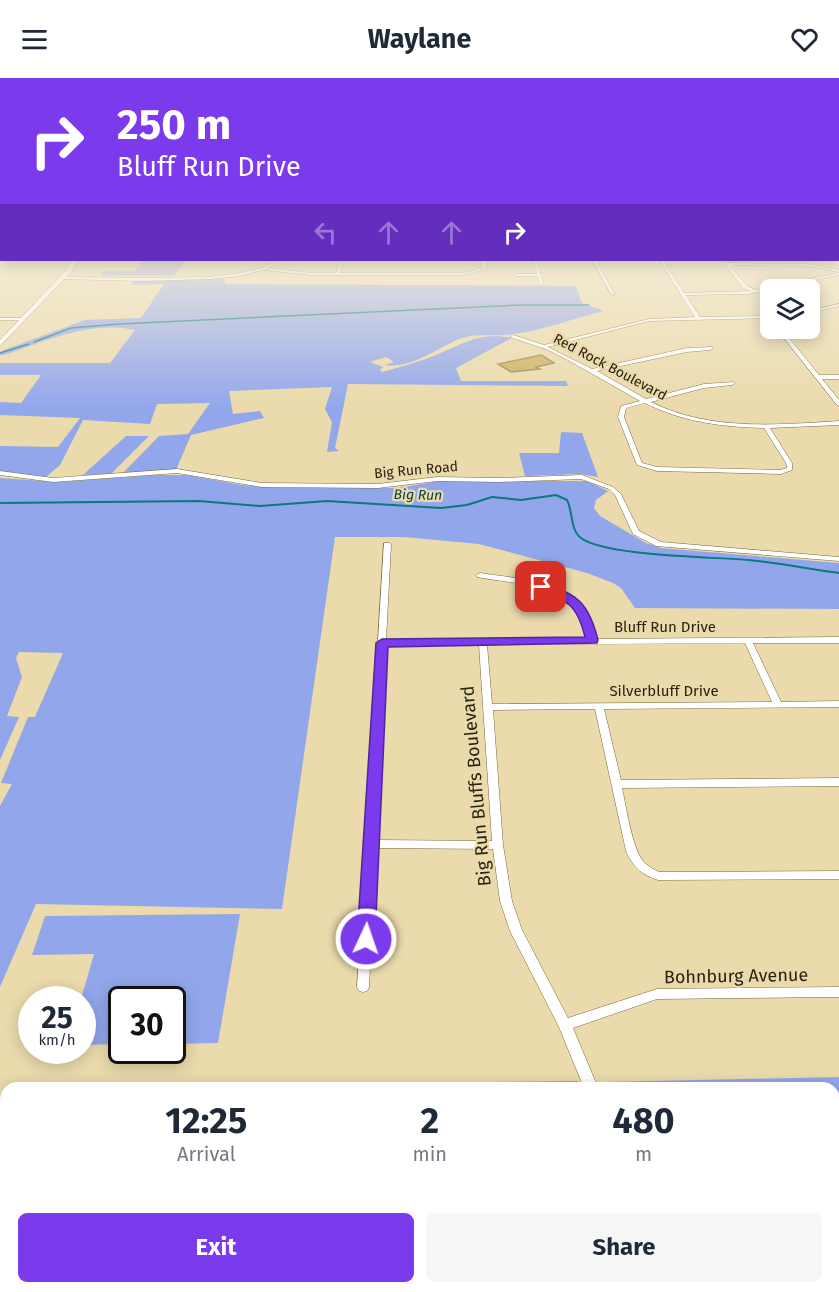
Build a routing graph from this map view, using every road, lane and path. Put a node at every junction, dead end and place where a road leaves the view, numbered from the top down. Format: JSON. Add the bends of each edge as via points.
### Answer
{"nodes":[{"id":1,"x":683,"y":294,"type":"edge"},
{"id":2,"x":47,"y":295,"type":"edge"},
{"id":3,"x":839,"y":305,"type":"edge"},
{"id":4,"x":820,"y":310,"type":"edge"},
{"id":5,"x":698,"y":318,"type":"junction"},
{"id":6,"x":760,"y":318,"type":"edge"},
{"id":7,"x":0,"y":319,"type":"edge"},
{"id":8,"x":24,"y":319,"type":"junction"},
{"id":9,"x":513,"y":337,"type":"dead end"},
{"id":10,"x":787,"y":339,"type":"edge"},
{"id":11,"x":0,"y":344,"type":"edge"},
{"id":12,"x":545,"y":346,"type":"junction"},
{"id":13,"x":710,"y":348,"type":"dead end"},
{"id":14,"x":591,"y":371,"type":"junction"},
{"id":15,"x":817,"y":377,"type":"junction"},
{"id":16,"x":839,"y":377,"type":"edge"},
{"id":17,"x":732,"y":383,"type":"dead end"},
{"id":18,"x":645,"y":400,"type":"junction"},
{"id":19,"x":839,"y":405,"type":"edge"},
{"id":20,"x":839,"y":423,"type":"edge"},
{"id":21,"x":766,"y":427,"type":"junction"},
{"id":22,"x":790,"y":469,"type":"junction"},
{"id":23,"x":0,"y":473,"type":"edge"},
{"id":24,"x":799,"y":473,"type":"dead end"},
{"id":25,"x":387,"y":545,"type":"dead end"},
{"id":26,"x":839,"y":560,"type":"edge"},
{"id":27,"x":480,"y":575,"type":"dead end"},
{"id":28,"x":592,"y":640,"type":"junction"},
{"id":29,"x":839,"y":640,"type":"edge"},
{"id":30,"x":748,"y":641,"type":"junction"},
{"id":31,"x":483,"y":642,"type":"junction"},
{"id":32,"x":382,"y":643,"type":"junction"},
{"id":33,"x":839,"y":704,"type":"edge"},
{"id":34,"x":778,"y":705,"type":"junction"},
{"id":35,"x":490,"y":706,"type":"junction"},
{"id":36,"x":599,"y":706,"type":"junction"},
{"id":37,"x":839,"y":782,"type":"edge"},
{"id":38,"x":617,"y":783,"type":"junction"},
{"id":39,"x":372,"y":844,"type":"junction"},
{"id":40,"x":498,"y":845,"type":"junction"},
{"id":41,"x":839,"y":875,"type":"edge"},
{"id":42,"x":363,"y":987,"type":"dead end"},
{"id":43,"x":839,"y":992,"type":"edge"},
{"id":44,"x":565,"y":1025,"type":"junction"},
{"id":45,"x":589,"y":1082,"type":"edge"}],
"edges":[{"from":1,"to":5,"type":"street"},
{"from":2,"to":8,"type":"main road"},
{"from":3,"to":4,"type":"street"},
{"from":5,"to":6,"type":"street"},
{"from":5,"to":12,"type":"street","via":[[636,322]]},
{"from":7,"to":8,"type":"street"},
{"from":8,"to":11,"type":"main road"},
{"from":9,"to":12,"type":"street","name":"Red Rock Boulevard"},
{"from":10,"to":15,"type":"street"},
{"from":12,"to":14,"type":"street","name":"Red Rock Boulevard"},
{"from":13,"to":14,"type":"street"},
{"from":14,"to":18,"type":"street","name":"Red Rock Boulevard"},
{"from":15,"to":16,"type":"street"},
{"from":15,"to":19,"type":"street"},
{"from":17,"to":18,"type":"street"},
{"from":18,"to":21,"type":"street","name":"Red Rock Boulevard","via":[[692,418]]},
{"from":18,"to":22,"type":"street","via":[[623,407],[620,412],[642,469]]},
{"from":20,"to":21,"type":"street","name":"Red Rock Boulevard"},
{"from":21,"to":22,"type":"street"},
{"from":22,"to":24,"type":"street"},
{"from":23,"to":26,"type":"street","name":"Big Run Road","via":[[53,480],[177,471],[262,484],[378,486],[437,478],[582,477],[602,482],[615,491],[631,524],[651,542]]},
{"from":25,"to":32,"type":"street"},
{"from":27,"to":28,"type":"street","via":[[541,587],[567,597],[586,616]]},
{"from":28,"to":30,"type":"street","name":"Bluff Run Drive"},
{"from":28,"to":31,"type":"street","name":"Bluff Run Drive"},
{"from":29,"to":30,"type":"street","name":"Bluff Run Drive"},
{"from":30,"to":34,"type":"street"},
{"from":31,"to":32,"type":"street","name":"Bluff Run Drive"},
{"from":31,"to":35,"type":"street","name":"Big Run Bluffs Boulevard"},
{"from":32,"to":39,"type":"street"},
{"from":33,"to":34,"type":"street","name":"Silverbluff Drive"},
{"from":34,"to":36,"type":"street","name":"Silverbluff Drive"},
{"from":35,"to":36,"type":"street","name":"Silverbluff Drive"},
{"from":35,"to":40,"type":"street","name":"Big Run Bluffs Boulevard"},
{"from":36,"to":38,"type":"street"},
{"from":37,"to":38,"type":"street"},
{"from":38,"to":41,"type":"street","via":[[635,862],[658,876]]},
{"from":39,"to":40,"type":"street"},
{"from":39,"to":42,"type":"street"},
{"from":40,"to":44,"type":"street","name":"Big Run Bluffs Boulevard","via":[[506,902],[516,931]]},
{"from":43,"to":44,"type":"street","name":"Bohnburg Avenue","via":[[657,994]]},
{"from":44,"to":45,"type":"street","name":"Big Run Bluffs Boulevard"}]}
